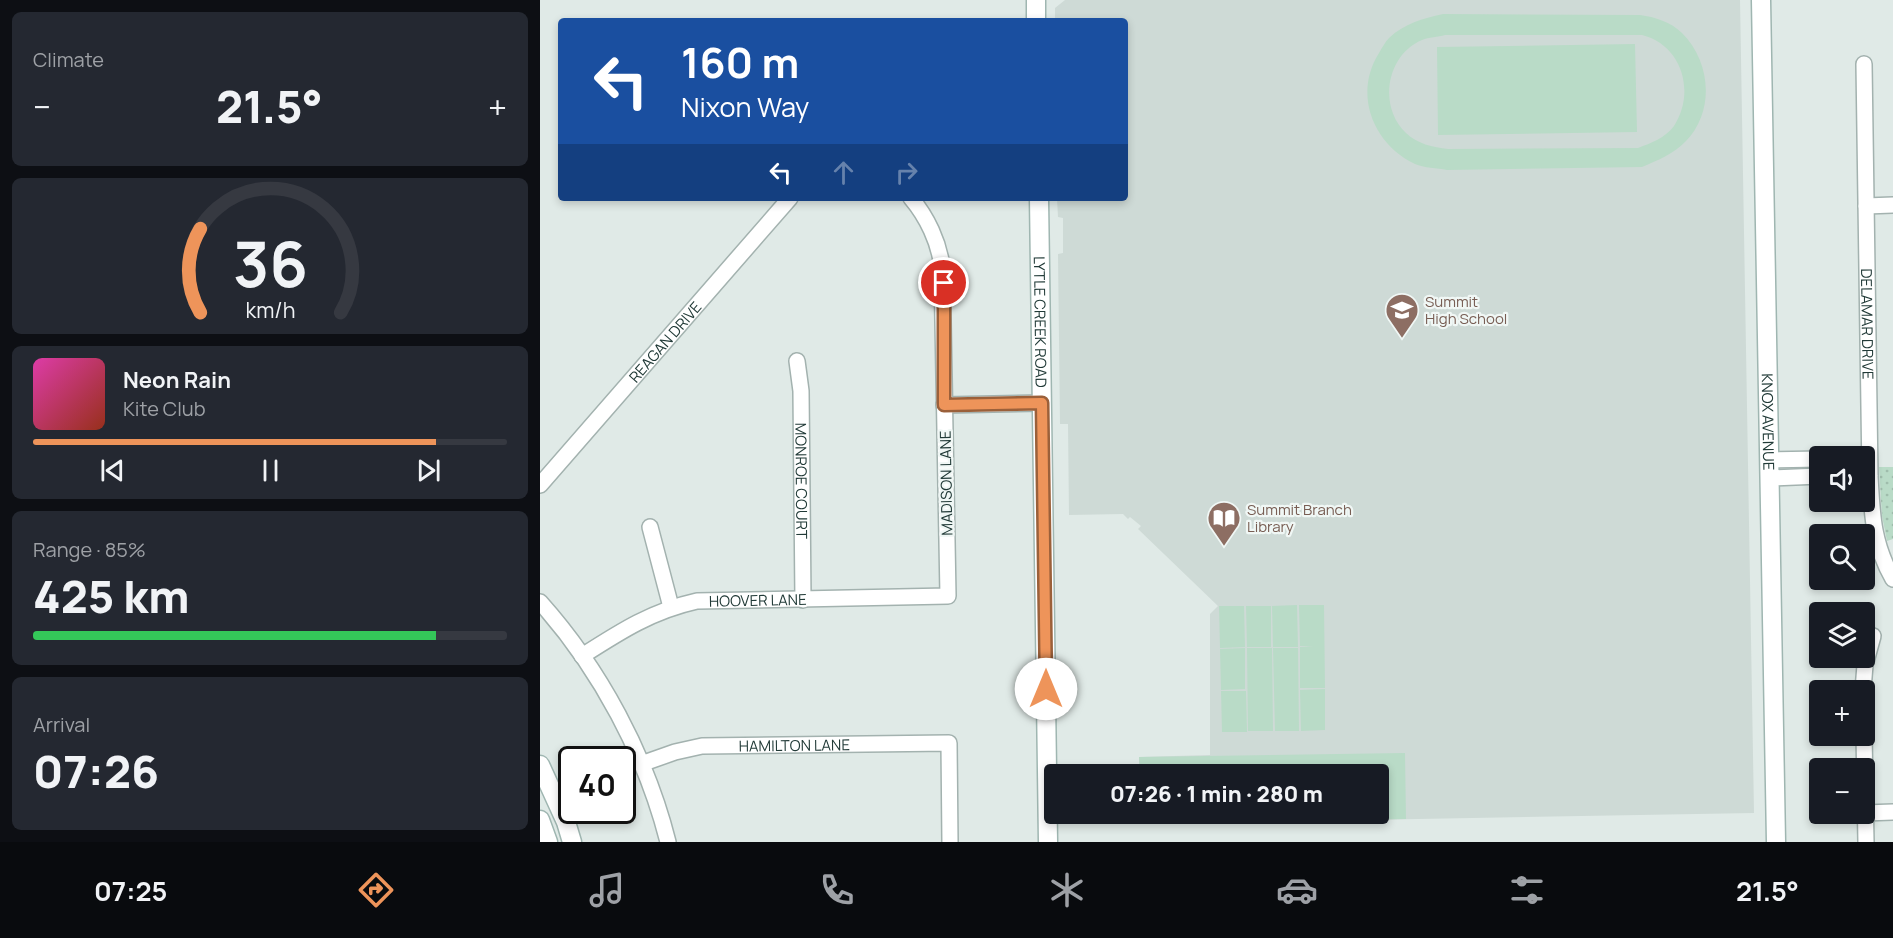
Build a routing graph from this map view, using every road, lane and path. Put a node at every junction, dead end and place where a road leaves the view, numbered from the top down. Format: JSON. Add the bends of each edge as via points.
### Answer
{"nodes":[{"id":1,"x":1036,"y":0,"type":"edge"},
{"id":2,"x":1761,"y":0,"type":"edge"},
{"id":3,"x":1036,"y":18,"type":"edge"},
{"id":4,"x":1864,"y":64,"type":"dead end"},
{"id":5,"x":787,"y":201,"type":"edge"},
{"id":6,"x":913,"y":201,"type":"edge"},
{"id":7,"x":1039,"y":201,"type":"edge"},
{"id":8,"x":1893,"y":205,"type":"edge"},
{"id":9,"x":1866,"y":206,"type":"junction"},
{"id":10,"x":796,"y":361,"type":"dead end"},
{"id":11,"x":1042,"y":403,"type":"junction"},
{"id":12,"x":944,"y":405,"type":"junction"},
{"id":13,"x":1867,"y":446,"type":"edge"},
{"id":14,"x":1809,"y":461,"type":"edge"},
{"id":15,"x":1769,"y":469,"type":"junction"},
{"id":16,"x":1809,"y":474,"type":"edge"},
{"id":17,"x":540,"y":485,"type":"edge"},
{"id":18,"x":1871,"y":512,"type":"edge"},
{"id":19,"x":650,"y":527,"type":"dead end"},
{"id":20,"x":1893,"y":579,"type":"edge"},
{"id":21,"x":948,"y":596,"type":"joint"},
{"id":22,"x":803,"y":600,"type":"junction"},
{"id":23,"x":540,"y":602,"type":"edge"},
{"id":24,"x":672,"y":607,"type":"junction"},
{"id":25,"x":582,"y":656,"type":"junction"},
{"id":26,"x":642,"y":764,"type":"junction"},
{"id":27,"x":540,"y":765,"type":"edge"},
{"id":28,"x":1893,"y":812,"type":"edge"},
{"id":29,"x":1875,"y":813,"type":"edge"},
{"id":30,"x":540,"y":820,"type":"edge"},
{"id":31,"x":1865,"y":824,"type":"edge"},
{"id":32,"x":548,"y":842,"type":"edge"},
{"id":33,"x":572,"y":842,"type":"edge"},
{"id":34,"x":668,"y":842,"type":"edge"},
{"id":35,"x":950,"y":842,"type":"edge"},
{"id":36,"x":1048,"y":842,"type":"edge"},
{"id":37,"x":1776,"y":842,"type":"edge"},
{"id":38,"x":1866,"y":842,"type":"edge"}],
"edges":[{"from":1,"to":3,"type":"street"},
{"from":2,"to":15,"type":"street","name":"KNOX AVENUE"},
{"from":4,"to":9,"type":"street","name":"DELAMAR DRIVE"},
{"from":5,"to":17,"type":"street","name":"REAGAN DRIVE"},
{"from":6,"to":12,"type":"street","name":"MADISON LANE","via":[[929,226],[941,260]]},
{"from":7,"to":11,"type":"street","name":"LYTLE CREEK ROAD"},
{"from":8,"to":9,"type":"street"},
{"from":9,"to":13,"type":"street","name":"DELAMAR DRIVE"},
{"from":10,"to":22,"type":"street","name":"MONROE COURT","via":[[801,391]]},
{"from":11,"to":12,"type":"street"},
{"from":11,"to":36,"type":"street","name":"LYTLE CREEK ROAD"},
{"from":12,"to":21,"type":"street","name":"MADISON LANE"},
{"from":14,"to":15,"type":"street"},
{"from":15,"to":16,"type":"street"},
{"from":15,"to":37,"type":"street","name":"KNOX AVENUE"},
{"from":18,"to":20,"type":"street","name":"DELAMAR DRIVE","via":[[1877,545]]},
{"from":19,"to":24,"type":"street"},
{"from":21,"to":22,"type":"street","name":"HOOVER LANE"},
{"from":22,"to":24,"type":"street","name":"HOOVER LANE","via":[[697,601]]},
{"from":23,"to":25,"type":"street"},
{"from":24,"to":25,"type":"street","name":"HOOVER LANE","via":[[623,629]]},
{"from":25,"to":26,"type":"street"},
{"from":26,"to":34,"type":"street"},
{"from":26,"to":35,"type":"street","name":"HAMILTON LANE","via":[[702,746],[949,743]]},
{"from":27,"to":33,"type":"street"},
{"from":28,"to":29,"type":"street"},
{"from":30,"to":32,"type":"street"},
{"from":31,"to":38,"type":"street"}]}
